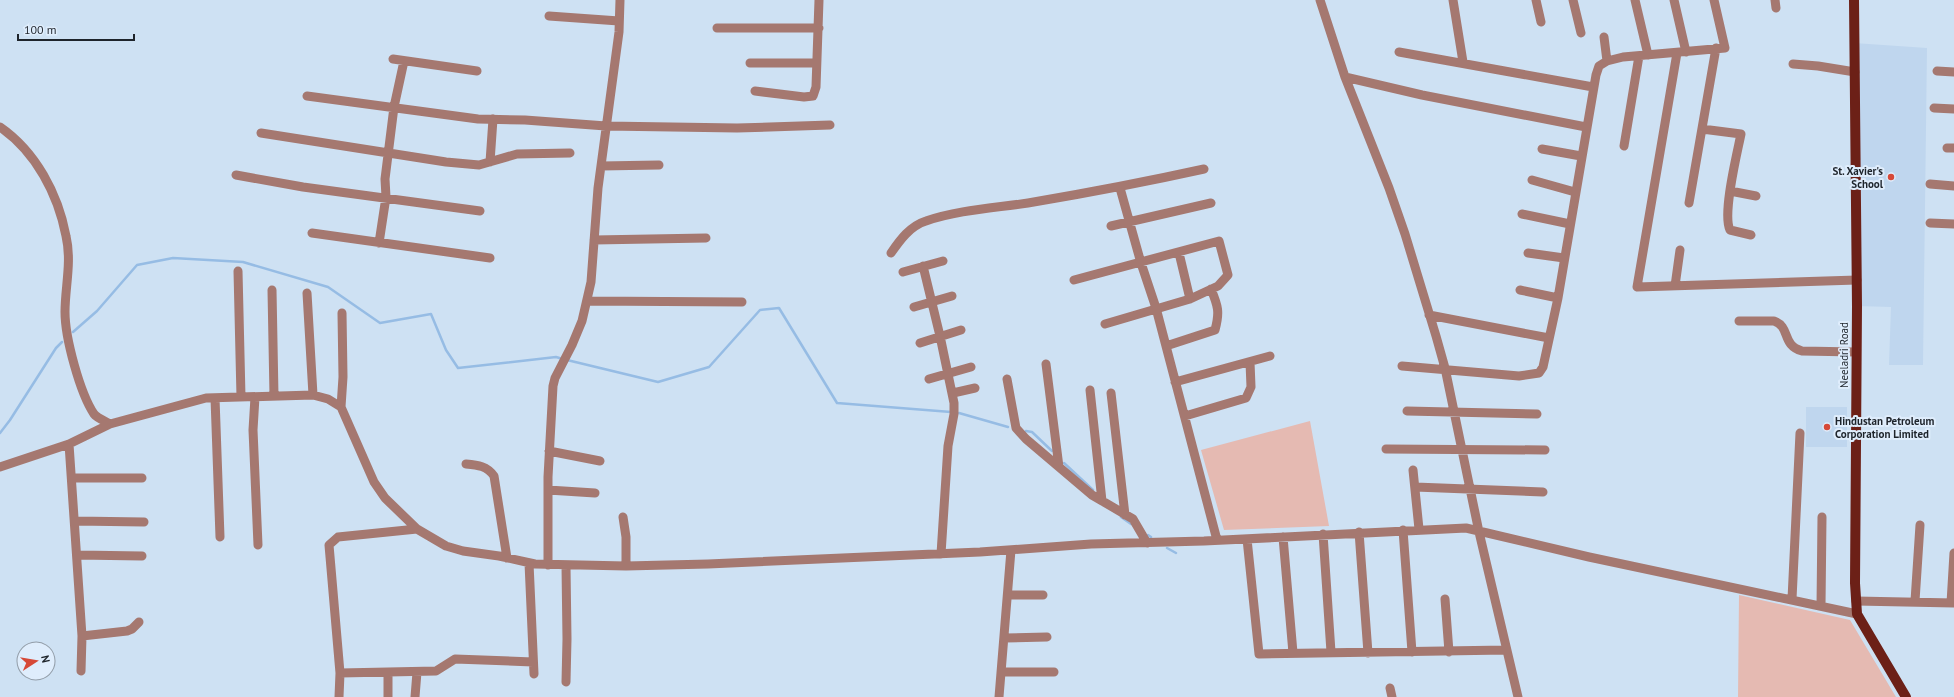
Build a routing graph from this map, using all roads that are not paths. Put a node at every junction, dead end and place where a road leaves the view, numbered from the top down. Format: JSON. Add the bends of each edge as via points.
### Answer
{"nodes":[{"id":1,"x":620,"y":0,"type":"edge"},
{"id":2,"x":819,"y":0,"type":"edge"},
{"id":3,"x":1320,"y":0,"type":"edge"},
{"id":4,"x":1453,"y":0,"type":"edge"},
{"id":5,"x":1536,"y":0,"type":"edge"},
{"id":6,"x":1573,"y":0,"type":"edge"},
{"id":7,"x":1635,"y":0,"type":"edge"},
{"id":8,"x":1674,"y":0,"type":"edge"},
{"id":9,"x":1714,"y":0,"type":"edge"},
{"id":10,"x":1854,"y":0,"type":"edge"},
{"id":11,"x":549,"y":16,"type":"dead end"},
{"id":12,"x":619,"y":21,"type":"junction"},
{"id":13,"x":1541,"y":22,"type":"dead end"},
{"id":14,"x":717,"y":28,"type":"dead end"},
{"id":15,"x":819,"y":28,"type":"junction"},
{"id":16,"x":1581,"y":33,"type":"dead end"},
{"id":17,"x":1604,"y":36,"type":"dead end"},
{"id":18,"x":1716,"y":48,"type":"junction"},
{"id":19,"x":1399,"y":52,"type":"dead end"},
{"id":20,"x":1681,"y":52,"type":"junction"},
{"id":21,"x":1644,"y":56,"type":"junction"},
{"id":22,"x":393,"y":59,"type":"dead end"},
{"id":23,"x":404,"y":61,"type":"junction"},
{"id":24,"x":1607,"y":61,"type":"junction"},
{"id":25,"x":1463,"y":62,"type":"junction"},
{"id":26,"x":750,"y":63,"type":"dead end"},
{"id":27,"x":816,"y":63,"type":"junction"},
{"id":28,"x":1793,"y":64,"type":"dead end"},
{"id":29,"x":477,"y":71,"type":"dead end"},
{"id":30,"x":1937,"y":71,"type":"dead end"},
{"id":31,"x":1855,"y":72,"type":"junction"},
{"id":32,"x":1954,"y":72,"type":"edge"},
{"id":33,"x":1345,"y":77,"type":"junction"},
{"id":34,"x":1593,"y":87,"type":"junction"},
{"id":35,"x":755,"y":91,"type":"dead end"},
{"id":36,"x":307,"y":96,"type":"dead end"},
{"id":37,"x":394,"y":107,"type":"junction"},
{"id":38,"x":1934,"y":108,"type":"dead end"},
{"id":39,"x":1954,"y":109,"type":"edge"},
{"id":40,"x":493,"y":119,"type":"junction"},
{"id":41,"x":830,"y":125,"type":"dead end"},
{"id":42,"x":606,"y":126,"type":"junction"},
{"id":43,"x":0,"y":127,"type":"edge"},
{"id":44,"x":1586,"y":127,"type":"junction"},
{"id":45,"x":1702,"y":129,"type":"junction"},
{"id":46,"x":261,"y":133,"type":"dead end"},
{"id":47,"x":1624,"y":146,"type":"dead end"},
{"id":48,"x":1542,"y":148,"type":"dead end"},
{"id":49,"x":388,"y":153,"type":"junction"},
{"id":50,"x":570,"y":153,"type":"dead end"},
{"id":51,"x":1581,"y":156,"type":"junction"},
{"id":52,"x":490,"y":162,"type":"junction"},
{"id":53,"x":659,"y":165,"type":"dead end"},
{"id":54,"x":601,"y":166,"type":"junction"},
{"id":55,"x":1204,"y":169,"type":"dead end"},
{"id":56,"x":236,"y":175,"type":"dead end"},
{"id":57,"x":1532,"y":180,"type":"dead end"},
{"id":58,"x":1930,"y":184,"type":"dead end"},
{"id":59,"x":1954,"y":186,"type":"edge"},
{"id":60,"x":1120,"y":188,"type":"junction"},
{"id":61,"x":1730,"y":191,"type":"junction"},
{"id":62,"x":1575,"y":192,"type":"junction"},
{"id":63,"x":1756,"y":196,"type":"dead end"},
{"id":64,"x":386,"y":198,"type":"junction"},
{"id":65,"x":1689,"y":202,"type":"dead end"},
{"id":66,"x":1211,"y":203,"type":"dead end"},
{"id":67,"x":480,"y":211,"type":"dead end"},
{"id":68,"x":1522,"y":214,"type":"dead end"},
{"id":69,"x":1129,"y":222,"type":"junction"},
{"id":70,"x":1930,"y":223,"type":"dead end"},
{"id":71,"x":1570,"y":224,"type":"junction"},
{"id":72,"x":1954,"y":224,"type":"edge"},
{"id":73,"x":1111,"y":226,"type":"dead end"},
{"id":74,"x":312,"y":233,"type":"dead end"},
{"id":75,"x":1751,"y":235,"type":"dead end"},
{"id":76,"x":706,"y":238,"type":"dead end"},
{"id":77,"x":594,"y":240,"type":"junction"},
{"id":78,"x":379,"y":243,"type":"junction"},
{"id":79,"x":1680,"y":250,"type":"dead end"},
{"id":80,"x":891,"y":253,"type":"dead end"},
{"id":81,"x":1179,"y":253,"type":"junction"},
{"id":82,"x":1528,"y":253,"type":"dead end"},
{"id":83,"x":490,"y":258,"type":"dead end"},
{"id":84,"x":1564,"y":258,"type":"junction"},
{"id":85,"x":943,"y":261,"type":"dead end"},
{"id":86,"x":1141,"y":263,"type":"junction"},
{"id":87,"x":923,"y":266,"type":"junction"},
{"id":88,"x":238,"y":271,"type":"dead end"},
{"id":89,"x":903,"y":272,"type":"dead end"},
{"id":90,"x":1074,"y":280,"type":"dead end"},
{"id":91,"x":1857,"y":280,"type":"junction"},
{"id":92,"x":1675,"y":286,"type":"junction"},
{"id":93,"x":1211,"y":289,"type":"junction"},
{"id":94,"x":272,"y":290,"type":"dead end"},
{"id":95,"x":1520,"y":290,"type":"dead end"},
{"id":96,"x":307,"y":293,"type":"dead end"},
{"id":97,"x":952,"y":296,"type":"dead end"},
{"id":98,"x":1558,"y":298,"type":"junction"},
{"id":99,"x":1190,"y":299,"type":"junction"},
{"id":100,"x":587,"y":300,"type":"junction"},
{"id":101,"x":932,"y":301,"type":"junction"},
{"id":102,"x":742,"y":302,"type":"dead end"},
{"id":103,"x":914,"y":307,"type":"dead end"},
{"id":104,"x":1156,"y":308,"type":"junction"},
{"id":105,"x":342,"y":313,"type":"dead end"},
{"id":106,"x":1429,"y":315,"type":"junction"},
{"id":107,"x":1739,"y":321,"type":"dead end"},
{"id":108,"x":1105,"y":324,"type":"dead end"},
{"id":109,"x":961,"y":330,"type":"dead end"},
{"id":110,"x":940,"y":336,"type":"junction"},
{"id":111,"x":1549,"y":338,"type":"junction"},
{"id":112,"x":920,"y":343,"type":"dead end"},
{"id":113,"x":1166,"y":346,"type":"junction"},
{"id":114,"x":1856,"y":352,"type":"junction"},
{"id":115,"x":1270,"y":356,"type":"dead end"},
{"id":116,"x":1250,"y":362,"type":"junction"},
{"id":117,"x":1046,"y":364,"type":"dead end"},
{"id":118,"x":1402,"y":366,"type":"dead end"},
{"id":119,"x":971,"y":367,"type":"dead end"},
{"id":120,"x":1445,"y":368,"type":"junction"},
{"id":121,"x":948,"y":372,"type":"junction"},
{"id":122,"x":929,"y":379,"type":"dead end"},
{"id":123,"x":1007,"y":379,"type":"dead end"},
{"id":124,"x":1175,"y":382,"type":"junction"},
{"id":125,"x":976,"y":388,"type":"dead end"},
{"id":126,"x":1090,"y":390,"type":"dead end"},
{"id":127,"x":953,"y":393,"type":"junction"},
{"id":128,"x":1111,"y":393,"type":"dead end"},
{"id":129,"x":313,"y":395,"type":"junction"},
{"id":130,"x":274,"y":396,"type":"junction"},
{"id":131,"x":255,"y":397,"type":"junction"},
{"id":132,"x":215,"y":398,"type":"junction"},
{"id":133,"x":241,"y":398,"type":"junction"},
{"id":134,"x":340,"y":407,"type":"junction"},
{"id":135,"x":1407,"y":411,"type":"dead end"},
{"id":136,"x":1455,"y":412,"type":"junction"},
{"id":137,"x":1537,"y":414,"type":"dead end"},
{"id":138,"x":1184,"y":416,"type":"junction"},
{"id":139,"x":110,"y":424,"type":"junction"},
{"id":140,"x":1800,"y":433,"type":"dead end"},
{"id":141,"x":70,"y":444,"type":"junction"},
{"id":142,"x":1386,"y":449,"type":"dead end"},
{"id":143,"x":1461,"y":449,"type":"junction"},
{"id":144,"x":1545,"y":450,"type":"dead end"},
{"id":145,"x":549,"y":451,"type":"junction"},
{"id":146,"x":600,"y":461,"type":"dead end"},
{"id":147,"x":466,"y":464,"type":"dead end"},
{"id":148,"x":0,"y":467,"type":"edge"},
{"id":149,"x":1060,"y":468,"type":"junction"},
{"id":150,"x":1413,"y":470,"type":"dead end"},
{"id":151,"x":73,"y":478,"type":"junction"},
{"id":152,"x":142,"y":478,"type":"dead end"},
{"id":153,"x":1415,"y":487,"type":"junction"},
{"id":154,"x":1470,"y":488,"type":"junction"},
{"id":155,"x":548,"y":490,"type":"junction"},
{"id":156,"x":1543,"y":492,"type":"dead end"},
{"id":157,"x":595,"y":494,"type":"dead end"},
{"id":158,"x":1102,"y":498,"type":"junction"},
{"id":159,"x":1124,"y":514,"type":"junction"},
{"id":160,"x":623,"y":517,"type":"dead end"},
{"id":161,"x":1822,"y":517,"type":"dead end"},
{"id":162,"x":76,"y":521,"type":"junction"},
{"id":163,"x":144,"y":522,"type":"dead end"},
{"id":164,"x":1920,"y":525,"type":"dead end"},
{"id":165,"x":417,"y":529,"type":"junction"},
{"id":166,"x":1403,"y":530,"type":"junction"},
{"id":167,"x":1419,"y":530,"type":"junction"},
{"id":168,"x":1359,"y":532,"type":"junction"},
{"id":169,"x":1479,"y":532,"type":"junction"},
{"id":170,"x":1323,"y":534,"type":"junction"},
{"id":171,"x":220,"y":537,"type":"dead end"},
{"id":172,"x":1284,"y":537,"type":"junction"},
{"id":173,"x":1247,"y":539,"type":"junction"},
{"id":174,"x":1217,"y":540,"type":"junction"},
{"id":175,"x":1147,"y":543,"type":"junction"},
{"id":176,"x":258,"y":545,"type":"dead end"},
{"id":177,"x":1011,"y":550,"type":"junction"},
{"id":178,"x":1954,"y":553,"type":"edge"},
{"id":179,"x":941,"y":554,"type":"junction"},
{"id":180,"x":78,"y":555,"type":"junction"},
{"id":181,"x":142,"y":556,"type":"dead end"},
{"id":182,"x":507,"y":558,"type":"junction"},
{"id":183,"x":528,"y":563,"type":"junction"},
{"id":184,"x":548,"y":565,"type":"junction"},
{"id":185,"x":566,"y":566,"type":"junction"},
{"id":186,"x":626,"y":566,"type":"junction"},
{"id":187,"x":1008,"y":595,"type":"junction"},
{"id":188,"x":1043,"y":595,"type":"dead end"},
{"id":189,"x":1445,"y":599,"type":"dead end"},
{"id":190,"x":1792,"y":599,"type":"junction"},
{"id":191,"x":1856,"y":601,"type":"junction"},
{"id":192,"x":1915,"y":601,"type":"junction"},
{"id":193,"x":1953,"y":603,"type":"edge"},
{"id":194,"x":1821,"y":606,"type":"junction"},
{"id":195,"x":1858,"y":614,"type":"junction"},
{"id":196,"x":139,"y":622,"type":"dead end"},
{"id":197,"x":82,"y":636,"type":"junction"},
{"id":198,"x":1047,"y":637,"type":"dead end"},
{"id":199,"x":1005,"y":638,"type":"junction"},
{"id":200,"x":1506,"y":650,"type":"junction"},
{"id":201,"x":1331,"y":652,"type":"junction"},
{"id":202,"x":1412,"y":652,"type":"junction"},
{"id":203,"x":1449,"y":652,"type":"junction"},
{"id":204,"x":1293,"y":653,"type":"junction"},
{"id":205,"x":1368,"y":653,"type":"junction"},
{"id":206,"x":533,"y":662,"type":"junction"},
{"id":207,"x":81,"y":671,"type":"dead end"},
{"id":208,"x":388,"y":672,"type":"junction"},
{"id":209,"x":417,"y":672,"type":"junction"},
{"id":210,"x":1002,"y":672,"type":"junction"},
{"id":211,"x":1054,"y":672,"type":"dead end"},
{"id":212,"x":340,"y":673,"type":"junction"},
{"id":213,"x":534,"y":674,"type":"dead end"},
{"id":214,"x":566,"y":682,"type":"dead end"},
{"id":215,"x":339,"y":697,"type":"edge"},
{"id":216,"x":388,"y":697,"type":"edge"},
{"id":217,"x":415,"y":697,"type":"edge"},
{"id":218,"x":999,"y":697,"type":"edge"},
{"id":219,"x":1518,"y":697,"type":"edge"},
{"id":220,"x":1906,"y":697,"type":"edge"}],
"edges":[{"from":1,"to":12,"type":"street"},
{"from":2,"to":15,"type":"street"},
{"from":3,"to":33,"type":"street"},
{"from":4,"to":25,"type":"street"},
{"from":5,"to":13,"type":"street"},
{"from":6,"to":16,"type":"street"},
{"from":7,"to":21,"type":"street"},
{"from":8,"to":20,"type":"street"},
{"from":9,"to":18,"type":"street","via":[[1725,48]]},
{"from":10,"to":31,"type":"main road","name":"Neeladri Road"},
{"from":11,"to":12,"type":"street"},
{"from":12,"to":42,"type":"street"},
{"from":14,"to":15,"type":"street"},
{"from":15,"to":27,"type":"street"},
{"from":17,"to":24,"type":"street"},
{"from":18,"to":20,"type":"street"},
{"from":18,"to":45,"type":"street"},
{"from":19,"to":25,"type":"street"},
{"from":20,"to":21,"type":"street"},
{"from":20,"to":92,"type":"street","via":[[1637,287]]},
{"from":21,"to":24,"type":"street"},
{"from":21,"to":47,"type":"street"},
{"from":22,"to":23,"type":"street"},
{"from":23,"to":29,"type":"street"},
{"from":23,"to":37,"type":"street"},
{"from":24,"to":34,"type":"street","via":[[1599,66]]},
{"from":25,"to":34,"type":"street"},
{"from":26,"to":27,"type":"street"},
{"from":27,"to":35,"type":"street","via":[[816,87],[813,96]]},
{"from":28,"to":31,"type":"street"},
{"from":30,"to":32,"type":"street"},
{"from":31,"to":91,"type":"main road","name":"Neeladri Road"},
{"from":33,"to":44,"type":"street"},
{"from":33,"to":106,"type":"street","via":[[1392,196]]},
{"from":34,"to":44,"type":"street"},
{"from":36,"to":37,"type":"street"},
{"from":37,"to":40,"type":"street"},
{"from":37,"to":49,"type":"street"},
{"from":38,"to":39,"type":"street"},
{"from":40,"to":42,"type":"street"},
{"from":40,"to":52,"type":"street"},
{"from":41,"to":42,"type":"street","via":[[737,128]]},
{"from":42,"to":54,"type":"street"},
{"from":43,"to":139,"type":"street","via":[[12,135],[32,157],[42,171],[56,202],[68,251],[65,312],[69,344],[84,393],[95,416]]},
{"from":44,"to":51,"type":"street"},
{"from":45,"to":61,"type":"street","via":[[1741,134]]},
{"from":45,"to":65,"type":"street"},
{"from":46,"to":49,"type":"street"},
{"from":48,"to":51,"type":"street"},
{"from":49,"to":52,"type":"street","via":[[472,165]]},
{"from":49,"to":64,"type":"street"},
{"from":50,"to":52,"type":"street","via":[[517,154]]},
{"from":51,"to":62,"type":"street"},
{"from":53,"to":54,"type":"street"},
{"from":54,"to":77,"type":"street"},
{"from":55,"to":60,"type":"street"},
{"from":56,"to":64,"type":"street","via":[[303,188]]},
{"from":57,"to":62,"type":"street"},
{"from":58,"to":59,"type":"street"},
{"from":60,"to":69,"type":"street"},
{"from":60,"to":80,"type":"street","via":[[925,221],[902,238]]},
{"from":61,"to":63,"type":"street"},
{"from":61,"to":75,"type":"street","via":[[1726,224],[1730,230]]},
{"from":62,"to":71,"type":"street"},
{"from":64,"to":67,"type":"street"},
{"from":64,"to":78,"type":"street"},
{"from":66,"to":69,"type":"street"},
{"from":68,"to":71,"type":"street"},
{"from":69,"to":73,"type":"street"},
{"from":69,"to":86,"type":"street"},
{"from":70,"to":72,"type":"street"},
{"from":71,"to":84,"type":"street"},
{"from":74,"to":78,"type":"street"},
{"from":76,"to":77,"type":"street"},
{"from":77,"to":100,"type":"street"},
{"from":78,"to":83,"type":"street"},
{"from":79,"to":92,"type":"street"},
{"from":81,"to":86,"type":"street"},
{"from":81,"to":93,"type":"street","via":[[1219,241],[1228,275]]},
{"from":81,"to":99,"type":"street"},
{"from":82,"to":84,"type":"street"},
{"from":84,"to":98,"type":"street"},
{"from":85,"to":87,"type":"street"},
{"from":86,"to":90,"type":"street"},
{"from":86,"to":104,"type":"street"},
{"from":87,"to":89,"type":"street"},
{"from":87,"to":101,"type":"street"},
{"from":88,"to":133,"type":"street"},
{"from":91,"to":92,"type":"street"},
{"from":91,"to":114,"type":"main road","name":"Neeladri Road"},
{"from":93,"to":99,"type":"street"},
{"from":93,"to":113,"type":"street","via":[[1219,315],[1215,330]]},
{"from":94,"to":130,"type":"street"},
{"from":95,"to":98,"type":"street"},
{"from":96,"to":129,"type":"street"},
{"from":97,"to":101,"type":"street"},
{"from":98,"to":111,"type":"street"},
{"from":99,"to":104,"type":"street"},
{"from":100,"to":102,"type":"street"},
{"from":100,"to":145,"type":"street","via":[[582,321],[557,372]]},
{"from":101,"to":103,"type":"street"},
{"from":101,"to":110,"type":"street"},
{"from":104,"to":108,"type":"street"},
{"from":104,"to":113,"type":"street"},
{"from":105,"to":134,"type":"street","via":[[343,377]]},
{"from":106,"to":111,"type":"street"},
{"from":106,"to":120,"type":"street"},
{"from":107,"to":114,"type":"street","via":[[1774,321],[1783,325],[1794,349]]},
{"from":109,"to":110,"type":"street"},
{"from":110,"to":112,"type":"street"},
{"from":110,"to":121,"type":"street"},
{"from":111,"to":120,"type":"street","via":[[1543,367],[1539,373],[1530,375]]},
{"from":113,"to":124,"type":"street"},
{"from":114,"to":191,"type":"main road","name":"Neeladri Road"},
{"from":115,"to":116,"type":"street"},
{"from":116,"to":124,"type":"street"},
{"from":116,"to":138,"type":"street","via":[[1251,387],[1246,398]]},
{"from":117,"to":149,"type":"street"},
{"from":118,"to":120,"type":"street"},
{"from":119,"to":121,"type":"street"},
{"from":120,"to":136,"type":"street"},
{"from":121,"to":122,"type":"street"},
{"from":121,"to":127,"type":"street"},
{"from":123,"to":149,"type":"street","via":[[1016,428]]},
{"from":124,"to":138,"type":"street"},
{"from":125,"to":127,"type":"street"},
{"from":126,"to":158,"type":"street"},
{"from":127,"to":179,"type":"street","via":[[954,414],[948,446]]},
{"from":128,"to":159,"type":"street"},
{"from":129,"to":130,"type":"street"},
{"from":129,"to":134,"type":"street","via":[[328,398]]},
{"from":130,"to":131,"type":"street"},
{"from":131,"to":133,"type":"street"},
{"from":131,"to":176,"type":"street","via":[[253,430]]},
{"from":132,"to":133,"type":"street"},
{"from":132,"to":139,"type":"street","via":[[206,398]]},
{"from":132,"to":171,"type":"street"},
{"from":134,"to":165,"type":"street","via":[[374,482],[385,498]]},
{"from":135,"to":136,"type":"street"},
{"from":136,"to":137,"type":"street"},
{"from":136,"to":143,"type":"street"},
{"from":138,"to":174,"type":"street"},
{"from":139,"to":141,"type":"street"},
{"from":140,"to":190,"type":"street"},
{"from":141,"to":148,"type":"street"},
{"from":141,"to":151,"type":"street"},
{"from":142,"to":143,"type":"street"},
{"from":143,"to":144,"type":"street"},
{"from":143,"to":154,"type":"street"},
{"from":145,"to":146,"type":"street"},
{"from":145,"to":155,"type":"street"},
{"from":147,"to":182,"type":"street","via":[[480,465],[494,476]]},
{"from":149,"to":158,"type":"street"},
{"from":150,"to":153,"type":"street"},
{"from":151,"to":152,"type":"street"},
{"from":151,"to":162,"type":"street"},
{"from":153,"to":154,"type":"street"},
{"from":153,"to":167,"type":"street"},
{"from":154,"to":156,"type":"street"},
{"from":154,"to":169,"type":"street"},
{"from":155,"to":157,"type":"street"},
{"from":155,"to":184,"type":"street"},
{"from":158,"to":159,"type":"street"},
{"from":159,"to":175,"type":"street","via":[[1137,524]]},
{"from":160,"to":186,"type":"street"},
{"from":161,"to":194,"type":"street"},
{"from":162,"to":163,"type":"street"},
{"from":162,"to":180,"type":"street"},
{"from":164,"to":192,"type":"street"},
{"from":165,"to":182,"type":"street","via":[[446,546]]},
{"from":165,"to":212,"type":"street","via":[[338,537],[329,545]]},
{"from":166,"to":167,"type":"street"},
{"from":166,"to":168,"type":"street"},
{"from":166,"to":202,"type":"street"},
{"from":167,"to":169,"type":"street","via":[[1466,528]]},
{"from":168,"to":170,"type":"street"},
{"from":168,"to":205,"type":"street"},
{"from":169,"to":190,"type":"street"},
{"from":169,"to":200,"type":"street"},
{"from":170,"to":172,"type":"street"},
{"from":170,"to":201,"type":"street"},
{"from":172,"to":173,"type":"street"},
{"from":172,"to":204,"type":"street"},
{"from":173,"to":174,"type":"street"},
{"from":173,"to":204,"type":"street","via":[[1259,654]]},
{"from":174,"to":175,"type":"street"},
{"from":175,"to":177,"type":"street"},
{"from":177,"to":179,"type":"street"},
{"from":177,"to":187,"type":"street"},
{"from":178,"to":193,"type":"street"},
{"from":179,"to":186,"type":"street"},
{"from":180,"to":181,"type":"street"},
{"from":180,"to":197,"type":"street"},
{"from":182,"to":183,"type":"street"},
{"from":183,"to":184,"type":"street"},
{"from":183,"to":206,"type":"street"},
{"from":184,"to":185,"type":"street"},
{"from":185,"to":186,"type":"street"},
{"from":185,"to":214,"type":"street"},
{"from":187,"to":188,"type":"street"},
{"from":187,"to":199,"type":"street"},
{"from":189,"to":203,"type":"street"},
{"from":190,"to":194,"type":"street"},
{"from":191,"to":192,"type":"street"},
{"from":191,"to":195,"type":"main road","name":"Neeladri Road"},
{"from":192,"to":193,"type":"street"},
{"from":194,"to":195,"type":"street"},
{"from":195,"to":220,"type":"main road","name":"Neeladri Road"},
{"from":196,"to":197,"type":"street","via":[[132,630]]},
{"from":197,"to":207,"type":"street"},
{"from":198,"to":199,"type":"street"},
{"from":199,"to":210,"type":"street"},
{"from":200,"to":203,"type":"street"},
{"from":200,"to":219,"type":"street"},
{"from":201,"to":204,"type":"street"},
{"from":201,"to":205,"type":"street"},
{"from":202,"to":203,"type":"street"},
{"from":202,"to":205,"type":"street"},
{"from":206,"to":209,"type":"street","via":[[455,659],[436,671]]},
{"from":206,"to":213,"type":"street"},
{"from":208,"to":209,"type":"street"},
{"from":208,"to":212,"type":"street"},
{"from":208,"to":216,"type":"street"},
{"from":209,"to":217,"type":"street"},
{"from":210,"to":211,"type":"street"},
{"from":210,"to":218,"type":"street"},
{"from":212,"to":215,"type":"street"}]}
